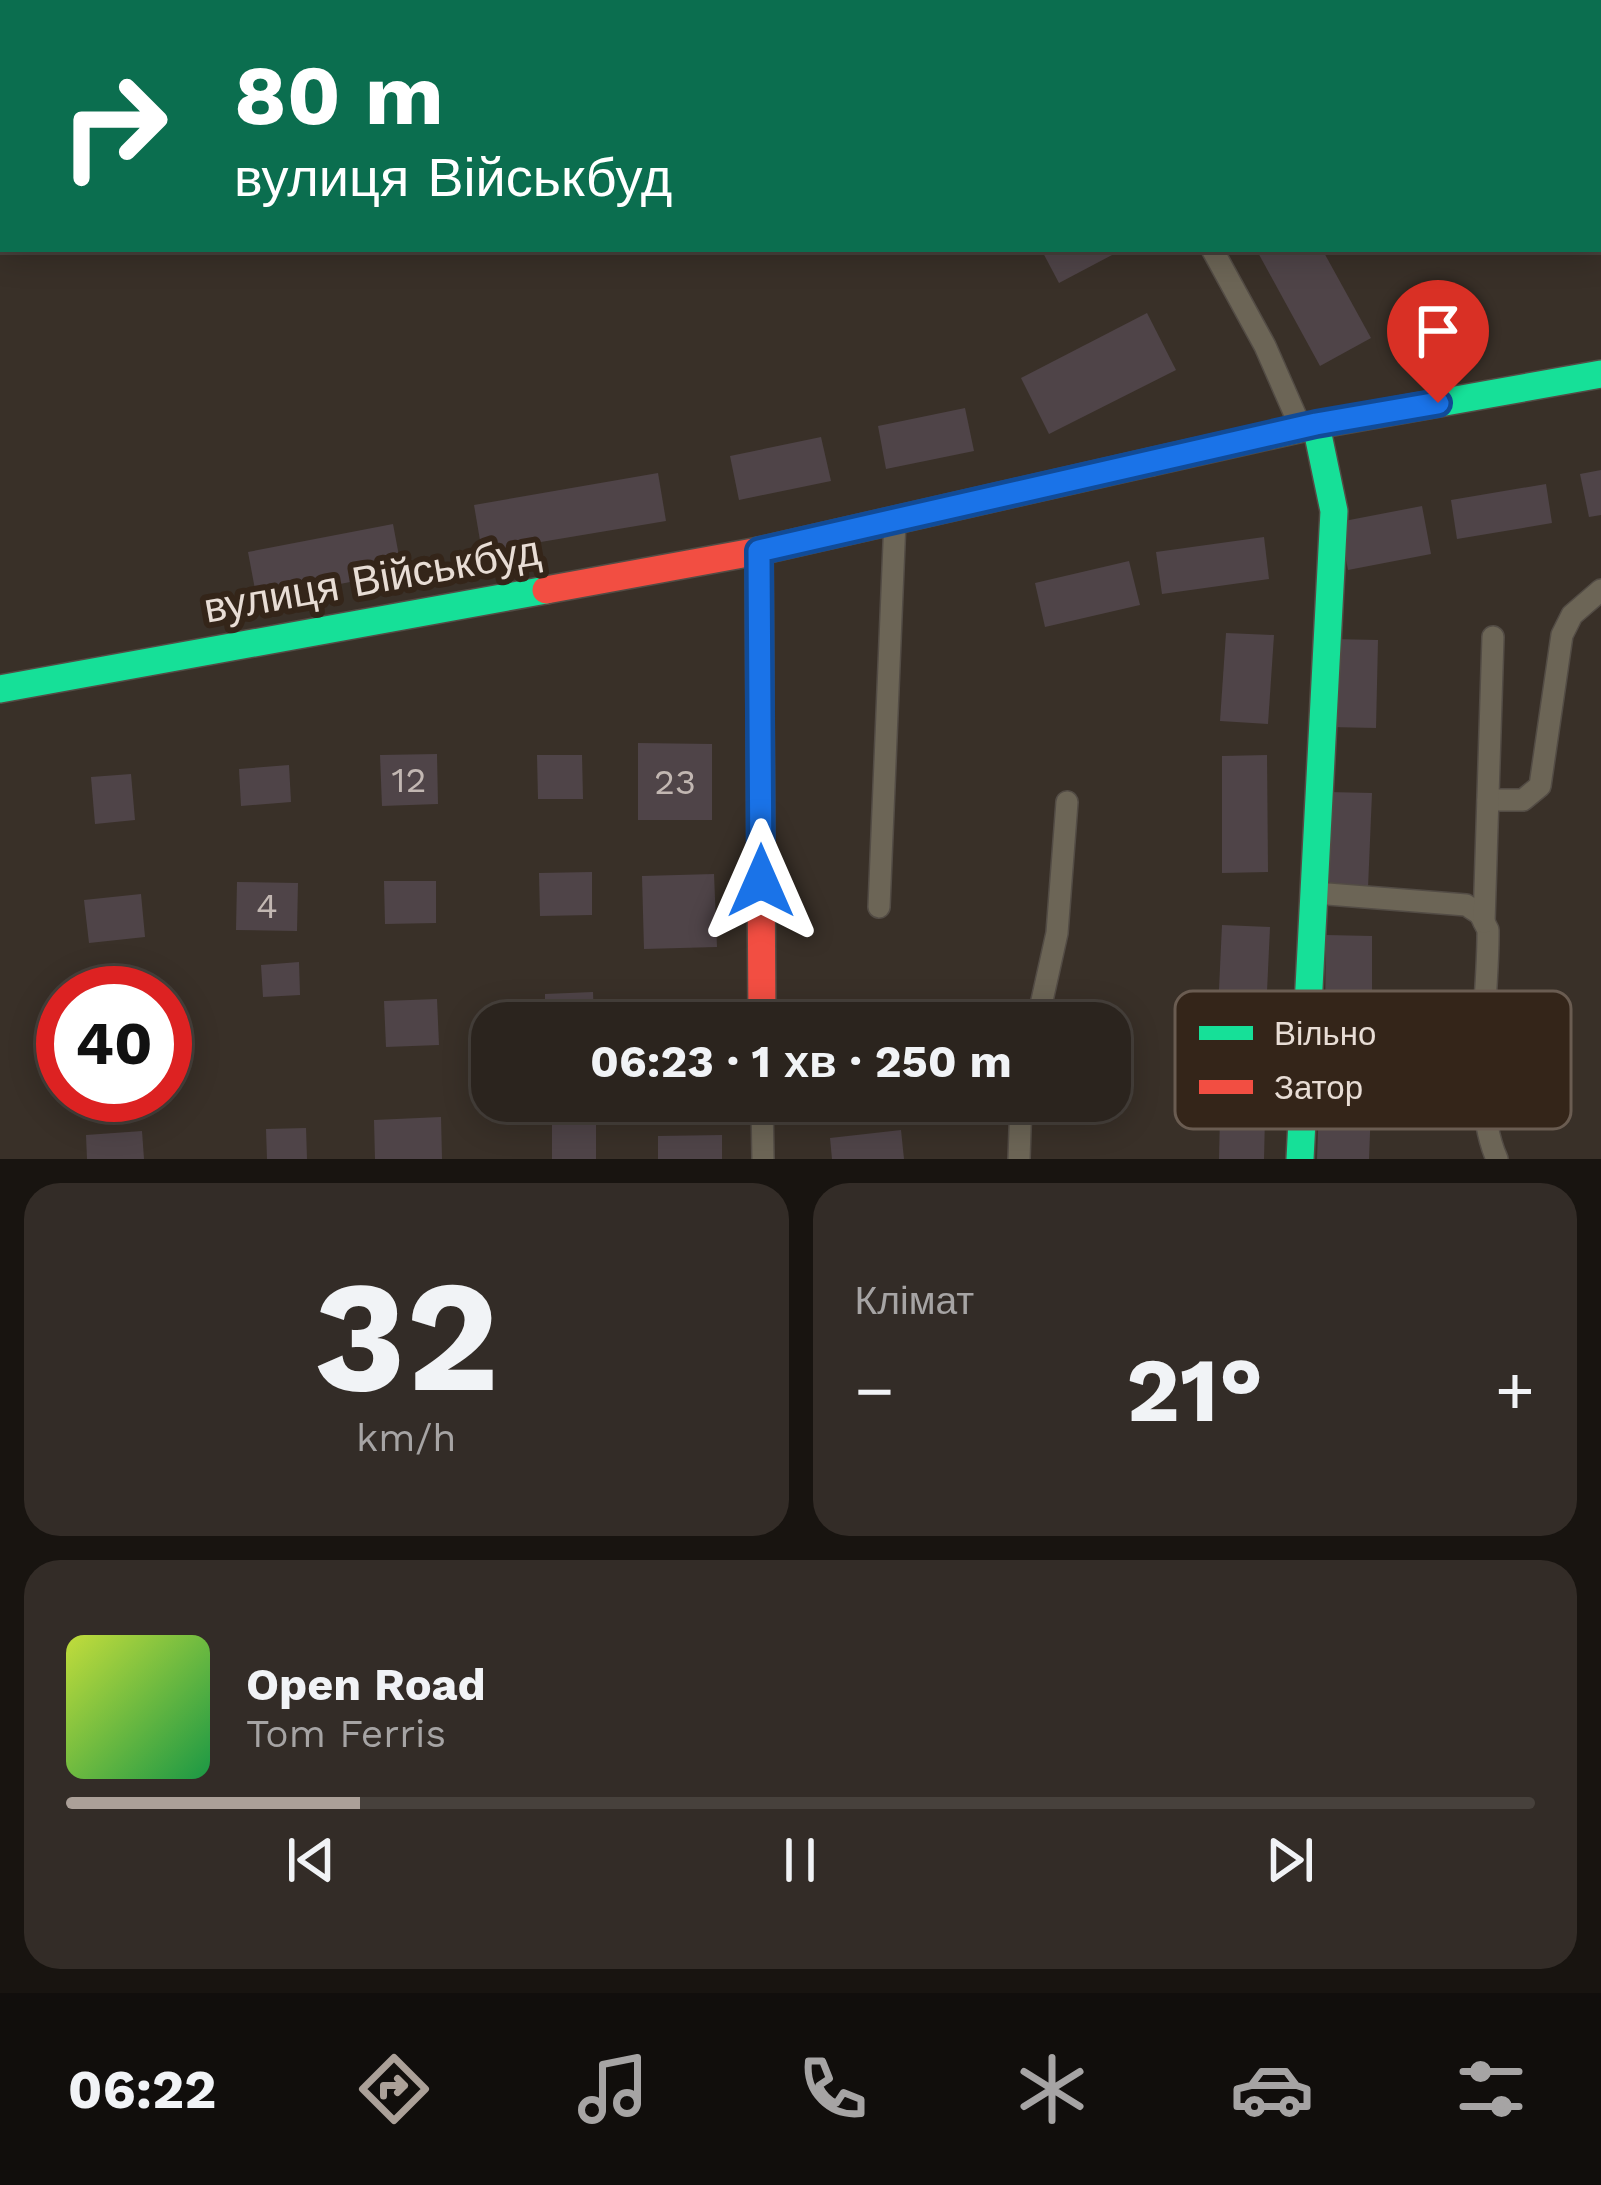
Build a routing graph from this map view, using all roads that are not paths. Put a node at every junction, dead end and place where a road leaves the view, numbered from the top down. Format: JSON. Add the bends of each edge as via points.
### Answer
{"nodes":[{"id":1,"x":1215,"y":252,"type":"edge"},
{"id":2,"x":1601,"y":374,"type":"edge"},
{"id":3,"x":1308,"y":426,"type":"junction"},
{"id":4,"x":895,"y":520,"type":"junction"},
{"id":5,"x":759,"y":551,"type":"junction"},
{"id":6,"x":1601,"y":590,"type":"edge"},
{"id":7,"x":1493,"y":637,"type":"dead end"},
{"id":8,"x":0,"y":689,"type":"edge"},
{"id":9,"x":1488,"y":800,"type":"junction"},
{"id":10,"x":1067,"y":802,"type":"dead end"},
{"id":11,"x":1315,"y":892,"type":"junction"},
{"id":12,"x":879,"y":907,"type":"dead end"},
{"id":13,"x":1484,"y":922,"type":"junction"},
{"id":14,"x":1309,"y":991,"type":"edge"},
{"id":15,"x":1488,"y":991,"type":"edge"},
{"id":16,"x":762,"y":1002,"type":"edge"},
{"id":17,"x":1042,"y":1002,"type":"edge"},
{"id":18,"x":762,"y":1122,"type":"edge"},
{"id":19,"x":1020,"y":1122,"type":"edge"},
{"id":20,"x":1302,"y":1129,"type":"edge"},
{"id":21,"x":1486,"y":1129,"type":"edge"},
{"id":22,"x":763,"y":1159,"type":"edge"},
{"id":23,"x":1019,"y":1159,"type":"edge"},
{"id":24,"x":1300,"y":1159,"type":"edge"},
{"id":25,"x":1497,"y":1159,"type":"edge"}],
"edges":[{"from":1,"to":3,"type":"street"},
{"from":2,"to":3,"type":"street","name":"вулиця Військбуд"},
{"from":3,"to":4,"type":"street","name":"вулиця Військбуд"},
{"from":3,"to":11,"type":"street","via":[[1334,511]]},
{"from":4,"to":5,"type":"street","name":"вулиця Військбуд"},
{"from":4,"to":12,"type":"street"},
{"from":5,"to":8,"type":"street","name":"вулиця Військбуд"},
{"from":5,"to":16,"type":"street"},
{"from":6,"to":9,"type":"street","via":[[1562,635],[1540,786],[1523,800]]},
{"from":7,"to":9,"type":"street"},
{"from":9,"to":13,"type":"street"},
{"from":10,"to":17,"type":"street","via":[[1058,933]]},
{"from":11,"to":13,"type":"street","via":[[1466,905]]},
{"from":11,"to":14,"type":"street"},
{"from":13,"to":15,"type":"street"},
{"from":18,"to":22,"type":"street"},
{"from":19,"to":23,"type":"street"},
{"from":20,"to":24,"type":"street"},
{"from":21,"to":25,"type":"street"}]}
